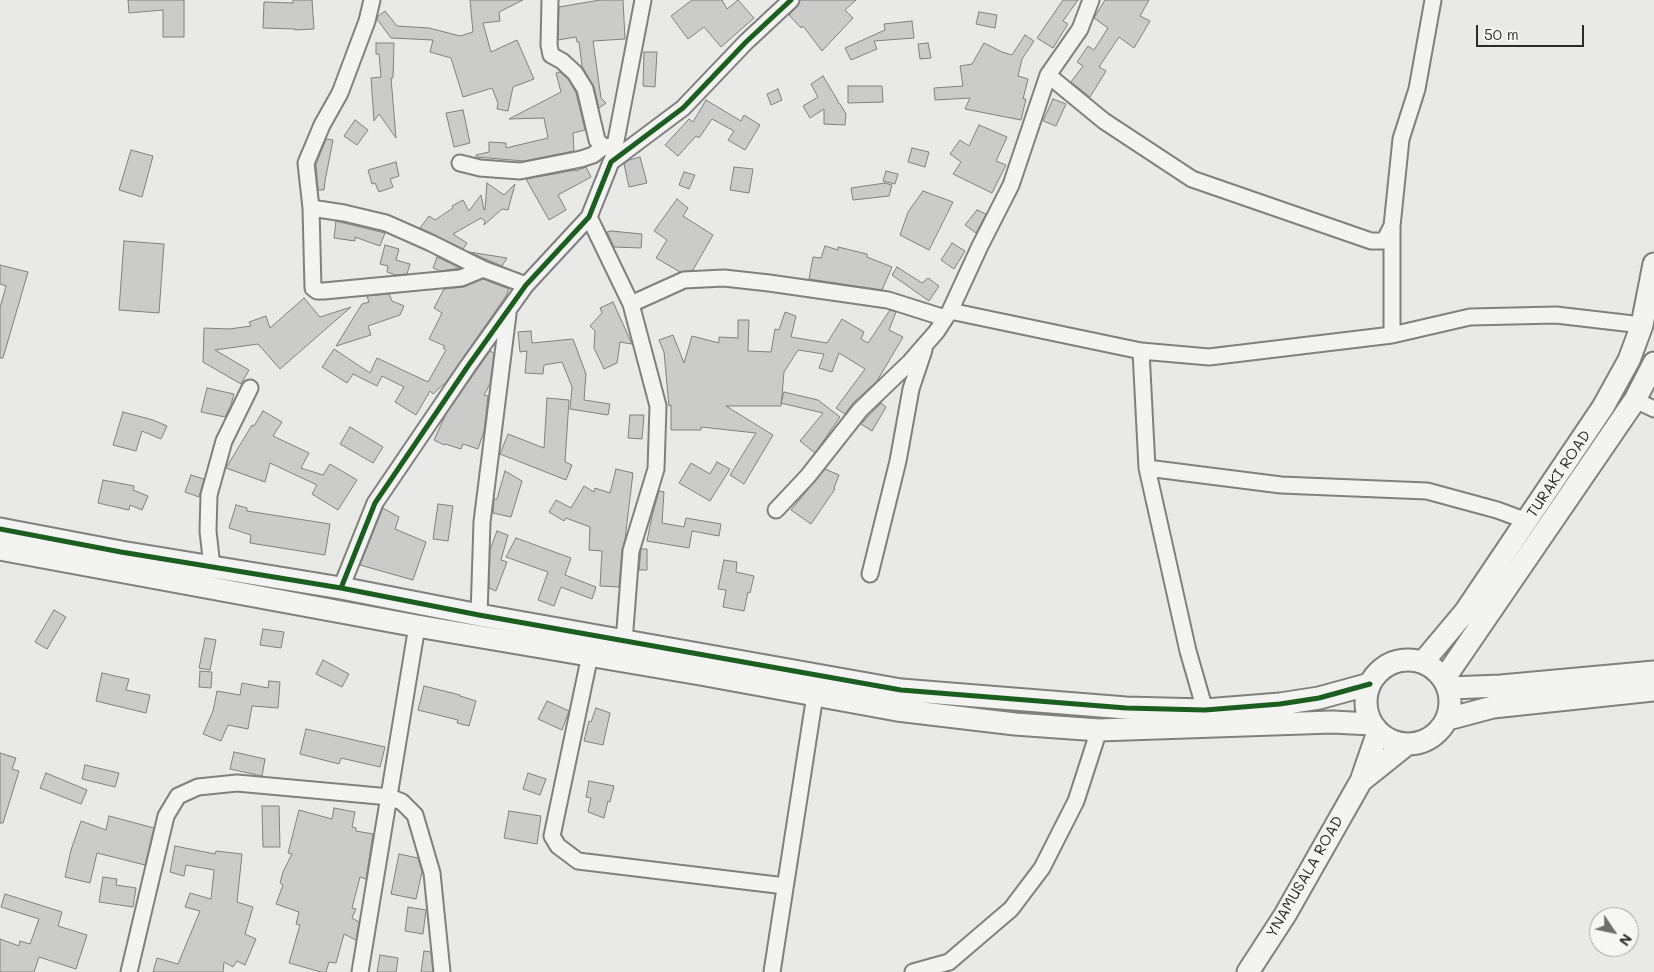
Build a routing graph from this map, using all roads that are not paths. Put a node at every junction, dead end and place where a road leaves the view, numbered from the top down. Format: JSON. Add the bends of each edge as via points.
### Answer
{"nodes":[{"id":1,"x":372,"y":0,"type":"edge"},
{"id":2,"x":550,"y":0,"type":"edge"},
{"id":3,"x":643,"y":0,"type":"edge"},
{"id":4,"x":791,"y":0,"type":"edge"},
{"id":5,"x":1091,"y":0,"type":"edge"},
{"id":6,"x":1433,"y":0,"type":"edge"},
{"id":7,"x":1048,"y":75,"type":"junction"},
{"id":8,"x":609,"y":147,"type":"junction"},
{"id":9,"x":611,"y":162,"type":"junction"},
{"id":10,"x":460,"y":163,"type":"dead end"},
{"id":11,"x":311,"y":208,"type":"junction"},
{"id":12,"x":588,"y":217,"type":"junction"},
{"id":13,"x":1392,"y":226,"type":"junction"},
{"id":14,"x":1654,"y":264,"type":"edge"},
{"id":15,"x":483,"y":269,"type":"junction"},
{"id":16,"x":526,"y":285,"type":"junction"},
{"id":17,"x":630,"y":304,"type":"junction"},
{"id":18,"x":509,"y":312,"type":"junction"},
{"id":19,"x":948,"y":314,"type":"junction"},
{"id":20,"x":1642,"y":325,"type":"junction"},
{"id":21,"x":1392,"y":335,"type":"junction"},
{"id":22,"x":926,"y":344,"type":"junction"},
{"id":23,"x":1141,"y":351,"type":"junction"},
{"id":24,"x":1654,"y":363,"type":"edge"},
{"id":25,"x":250,"y":388,"type":"dead end"},
{"id":26,"x":1635,"y":400,"type":"junction"},
{"id":27,"x":1654,"y":409,"type":"edge"},
{"id":28,"x":1147,"y":468,"type":"junction"},
{"id":29,"x":776,"y":510,"type":"dead end"},
{"id":30,"x":1527,"y":521,"type":"junction"},
{"id":31,"x":0,"y":529,"type":"edge"},
{"id":32,"x":0,"y":550,"type":"edge"},
{"id":33,"x":212,"y":567,"type":"junction"},
{"id":34,"x":870,"y":574,"type":"dead end"},
{"id":35,"x":341,"y":588,"type":"junction"},
{"id":36,"x":479,"y":616,"type":"junction"},
{"id":37,"x":417,"y":626,"type":"junction"},
{"id":38,"x":624,"y":642,"type":"junction"},
{"id":39,"x":590,"y":655,"type":"junction"},
{"id":40,"x":1423,"y":662,"type":"junction"},
{"id":41,"x":1654,"y":672,"type":"edge"},
{"id":42,"x":1370,"y":684,"type":"junction"},
{"id":43,"x":1447,"y":684,"type":"junction"},
{"id":44,"x":1654,"y":690,"type":"edge"},
{"id":45,"x":815,"y":695,"type":"junction"},
{"id":46,"x":1205,"y":710,"type":"junction"},
{"id":47,"x":1448,"y":719,"type":"junction"},
{"id":48,"x":1375,"y":728,"type":"junction"},
{"id":49,"x":1099,"y":730,"type":"junction"},
{"id":50,"x":1406,"y":745,"type":"junction"},
{"id":51,"x":1361,"y":781,"type":"junction"},
{"id":52,"x":390,"y":797,"type":"junction"},
{"id":53,"x":785,"y":886,"type":"junction"},
{"id":54,"x":129,"y":972,"type":"edge"},
{"id":55,"x":360,"y":972,"type":"edge"},
{"id":56,"x":442,"y":972,"type":"edge"},
{"id":57,"x":772,"y":972,"type":"edge"},
{"id":58,"x":913,"y":972,"type":"edge"},
{"id":59,"x":1248,"y":972,"type":"edge"}],
"edges":[{"from":1,"to":11,"type":"street","via":[[340,93],[306,163]]},
{"from":2,"to":8,"type":"street","via":[[551,55],[576,73],[585,88],[597,140]]},
{"from":3,"to":8,"type":"street"},
{"from":4,"to":9,"type":"street","via":[[683,108]]},
{"from":5,"to":7,"type":"street","via":[[1080,29]]},
{"from":6,"to":13,"type":"street","via":[[1417,89],[1401,139]]},
{"from":7,"to":13,"type":"street","via":[[1104,121],[1192,179],[1371,241],[1384,241]]},
{"from":7,"to":19,"type":"street","via":[[1012,185]]},
{"from":8,"to":9,"type":"street"},
{"from":8,"to":10,"type":"street","via":[[581,159],[520,171]]},
{"from":9,"to":12,"type":"street"},
{"from":11,"to":15,"type":"street","via":[[344,212],[386,223]]},
{"from":11,"to":15,"type":"street","via":[[313,288],[317,291],[461,278]]},
{"from":12,"to":16,"type":"street"},
{"from":12,"to":17,"type":"street"},
{"from":13,"to":21,"type":"street"},
{"from":14,"to":20,"type":"street","name":"TURAKI ROAD"},
{"from":15,"to":16,"type":"street"},
{"from":16,"to":18,"type":"street"},
{"from":17,"to":19,"type":"street","via":[[684,280],[724,278],[888,300]]},
{"from":17,"to":38,"type":"street","via":[[658,406],[656,469],[631,551]]},
{"from":18,"to":35,"type":"street","via":[[375,502]]},
{"from":18,"to":36,"type":"street","via":[[482,522]]},
{"from":19,"to":22,"type":"street"},
{"from":19,"to":23,"type":"street"},
{"from":20,"to":21,"type":"street","via":[[1556,315],[1470,317]]},
{"from":20,"to":30,"type":"street","name":"TURAKI ROAD","via":[[1629,360],[1603,407]]},
{"from":21,"to":23,"type":"street","via":[[1209,357]]},
{"from":22,"to":29,"type":"street","via":[[860,410],[808,476]]},
{"from":22,"to":34,"type":"street","via":[[911,389],[898,461]]},
{"from":23,"to":28,"type":"street"},
{"from":24,"to":26,"type":"street"},
{"from":25,"to":33,"type":"street","via":[[224,441],[208,495]]},
{"from":26,"to":27,"type":"street"},
{"from":26,"to":43,"type":"street"},
{"from":28,"to":30,"type":"street","via":[[1281,484],[1427,491]]},
{"from":28,"to":46,"type":"street","via":[[1188,651]]},
{"from":30,"to":40,"type":"street","name":"TURAKI ROAD","via":[[1465,612]]},
{"from":31,"to":33,"type":"street"},
{"from":32,"to":37,"type":"street"},
{"from":33,"to":35,"type":"street"},
{"from":35,"to":36,"type":"street"},
{"from":36,"to":38,"type":"street"},
{"from":37,"to":39,"type":"street"},
{"from":37,"to":52,"type":"street"},
{"from":38,"to":46,"type":"street","via":[[901,690],[1126,708]]},
{"from":39,"to":45,"type":"street"},
{"from":39,"to":53,"type":"street","via":[[552,836],[558,846],[578,861]]},
{"from":40,"to":42,"type":"street","via":[[1403,660],[1393,663],[1376,675]]},
{"from":40,"to":43,"type":"street","via":[[1435,669]]},
{"from":41,"to":43,"type":"street","via":[[1501,686]]},
{"from":42,"to":46,"type":"street","via":[[1319,698]]},
{"from":42,"to":48,"type":"street","via":[[1366,704]]},
{"from":43,"to":47,"type":"street","via":[[1451,699]]},
{"from":44,"to":47,"type":"street","via":[[1493,707]]},
{"from":45,"to":49,"type":"street","via":[[897,710]]},
{"from":45,"to":53,"type":"street"},
{"from":47,"to":50,"type":"street","via":[[1431,738]]},
{"from":48,"to":49,"type":"street","via":[[1332,722]]},
{"from":48,"to":50,"type":"street","via":[[1396,743]]},
{"from":48,"to":51,"type":"street"},
{"from":49,"to":58,"type":"street","via":[[1076,801],[1042,868],[1011,909],[949,962]]},
{"from":50,"to":51,"type":"street"},
{"from":51,"to":59,"type":"street","name":"YNAMUSALA ROAD","via":[[1285,915]]},
{"from":52,"to":54,"type":"street","via":[[237,783],[198,787],[178,796],[166,816]]},
{"from":52,"to":55,"type":"street"},
{"from":52,"to":56,"type":"street","via":[[402,802],[415,815],[432,873]]},
{"from":53,"to":57,"type":"street"}]}
